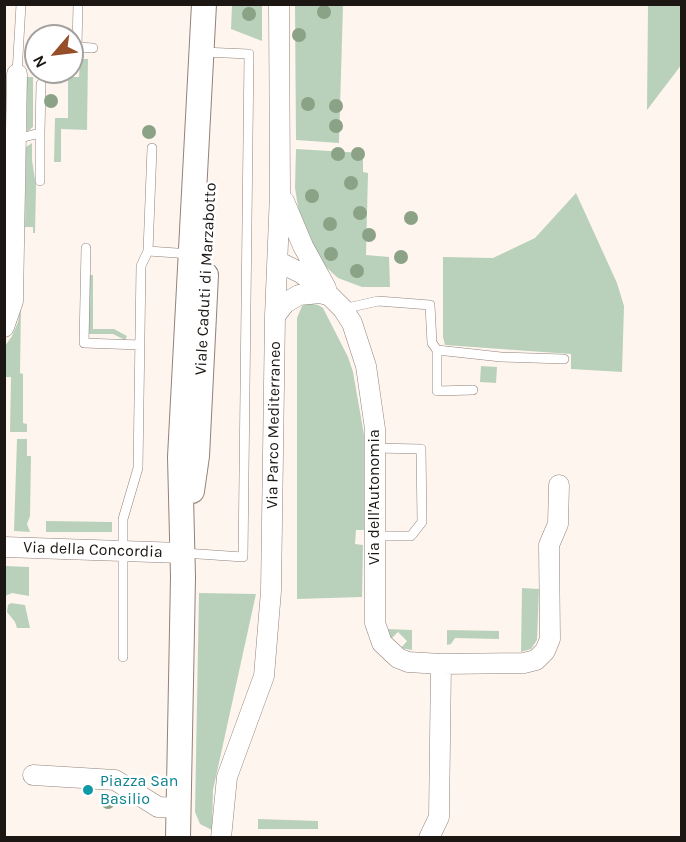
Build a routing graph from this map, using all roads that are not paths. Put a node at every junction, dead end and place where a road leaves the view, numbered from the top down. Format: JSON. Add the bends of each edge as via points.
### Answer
{"nodes":[{"id":1,"x":21,"y":4,"type":"edge"},
{"id":2,"x":78,"y":4,"type":"edge"},
{"id":3,"x":204,"y":4,"type":"edge"},
{"id":4,"x":220,"y":4,"type":"edge"},
{"id":5,"x":279,"y":4,"type":"edge"},
{"id":6,"x":93,"y":48,"type":"dead end"},
{"id":7,"x":210,"y":52,"type":"junction"},
{"id":8,"x":17,"y":74,"type":"joint"},
{"id":9,"x":41,"y":84,"type":"dead end"},
{"id":10,"x":40,"y":133,"type":"junction"},
{"id":11,"x":16,"y":139,"type":"junction"},
{"id":12,"x":152,"y":148,"type":"dead end"},
{"id":13,"x":40,"y":181,"type":"dead end"},
{"id":14,"x":280,"y":193,"type":"junction"},
{"id":15,"x":86,"y":248,"type":"dead end"},
{"id":16,"x":148,"y":251,"type":"junction"},
{"id":17,"x":191,"y":254,"type":"junction"},
{"id":18,"x":279,"y":262,"type":"junction"},
{"id":19,"x":336,"y":303,"type":"junction"},
{"id":20,"x":275,"y":316,"type":"junction"},
{"id":21,"x":4,"y":327,"type":"edge"},
{"id":22,"x":140,"y":345,"type":"junction"},
{"id":23,"x":437,"y":350,"type":"junction"},
{"id":24,"x":564,"y":359,"type":"dead end"},
{"id":25,"x":473,"y":390,"type":"dead end"},
{"id":26,"x":375,"y":448,"type":"junction"},
{"id":27,"x":559,"y":485,"type":"dead end"},
{"id":28,"x":375,"y":536,"type":"junction"},
{"id":29,"x":4,"y":547,"type":"edge"},
{"id":30,"x":123,"y":551,"type":"junction"},
{"id":31,"x":182,"y":553,"type":"junction"},
{"id":32,"x":123,"y":657,"type":"dead end"},
{"id":33,"x":441,"y":664,"type":"junction"},
{"id":34,"x":33,"y":775,"type":"dead end"},
{"id":35,"x":178,"y":808,"type":"junction"},
{"id":36,"x":178,"y":837,"type":"edge"},
{"id":37,"x":221,"y":837,"type":"edge"},
{"id":38,"x":429,"y":837,"type":"edge"}],
"edges":[{"from":1,"to":8,"type":"lane"},
{"from":2,"to":6,"type":"lane","via":[[77,47]]},
{"from":3,"to":7,"type":"street","name":"Viale Caduti di Marzabotto"},
{"from":4,"to":7,"type":"street","name":"Viale Caduti di Marzabotto"},
{"from":5,"to":14,"type":"street","name":"Via Parco Mediterraneo"},
{"from":7,"to":17,"type":"street","name":"Viale Caduti di Marzabotto"},
{"from":7,"to":31,"type":"street","name":"Viale Caduti di Marzabotto","via":[[197,456]]},
{"from":7,"to":31,"type":"lane","via":[[249,54],[243,556]]},
{"from":8,"to":11,"type":"street"},
{"from":9,"to":10,"type":"lane"},
{"from":10,"to":11,"type":"lane"},
{"from":10,"to":13,"type":"lane"},
{"from":11,"to":21,"type":"street","via":[[13,301]]},
{"from":12,"to":16,"type":"lane"},
{"from":14,"to":18,"type":"street","name":"Via Parco Mediterraneo"},
{"from":14,"to":19,"type":"street","name":"Via dell'Autonomia","via":[[303,246]]},
{"from":15,"to":22,"type":"lane","via":[[84,343]]},
{"from":16,"to":17,"type":"lane"},
{"from":16,"to":22,"type":"lane","via":[[141,266]]},
{"from":17,"to":31,"type":"street","name":"Viale Caduti di Marzabotto","via":[[180,457]]},
{"from":18,"to":19,"type":"street","name":"Via dell'Autonomia","via":[[301,273]]},
{"from":18,"to":20,"type":"street","name":"Via Parco Mediterraneo"},
{"from":19,"to":20,"type":"street","via":[[320,293],[299,295],[285,303]]},
{"from":19,"to":23,"type":"lane","via":[[430,305],[432,343]]},
{"from":19,"to":26,"type":"street","name":"Via dell'Autonomia","via":[[352,323],[366,366]]},
{"from":20,"to":37,"type":"street","name":"Via Parco Mediterraneo","via":[[271,591],[264,675],[227,777]]},
{"from":22,"to":30,"type":"lane","via":[[138,468],[123,519]]},
{"from":23,"to":24,"type":"lane"},
{"from":23,"to":25,"type":"lane","via":[[437,391]]},
{"from":26,"to":28,"type":"street","name":"Via dell'Autonomia"},
{"from":26,"to":28,"type":"lane","via":[[421,449],[422,522],[411,536]]},
{"from":27,"to":33,"type":"street","name":"Via dell'Autonomia","via":[[558,524],[549,545],[550,639],[545,651],[536,660],[524,663]]},
{"from":28,"to":33,"type":"street","name":"Via dell'Autonomia","via":[[375,623],[382,643],[408,662]]},
{"from":29,"to":30,"type":"street","name":"Via della Concordia"},
{"from":30,"to":31,"type":"street","name":"Via della Concordia"},
{"from":30,"to":32,"type":"lane"},
{"from":31,"to":35,"type":"street","name":"Viale Caduti di Marzabotto"},
{"from":33,"to":38,"type":"street","via":[[439,817]]},
{"from":34,"to":35,"type":"street","via":[[115,780],[158,807]]},
{"from":35,"to":36,"type":"street","name":"Viale Caduti di Marzabotto"}]}
